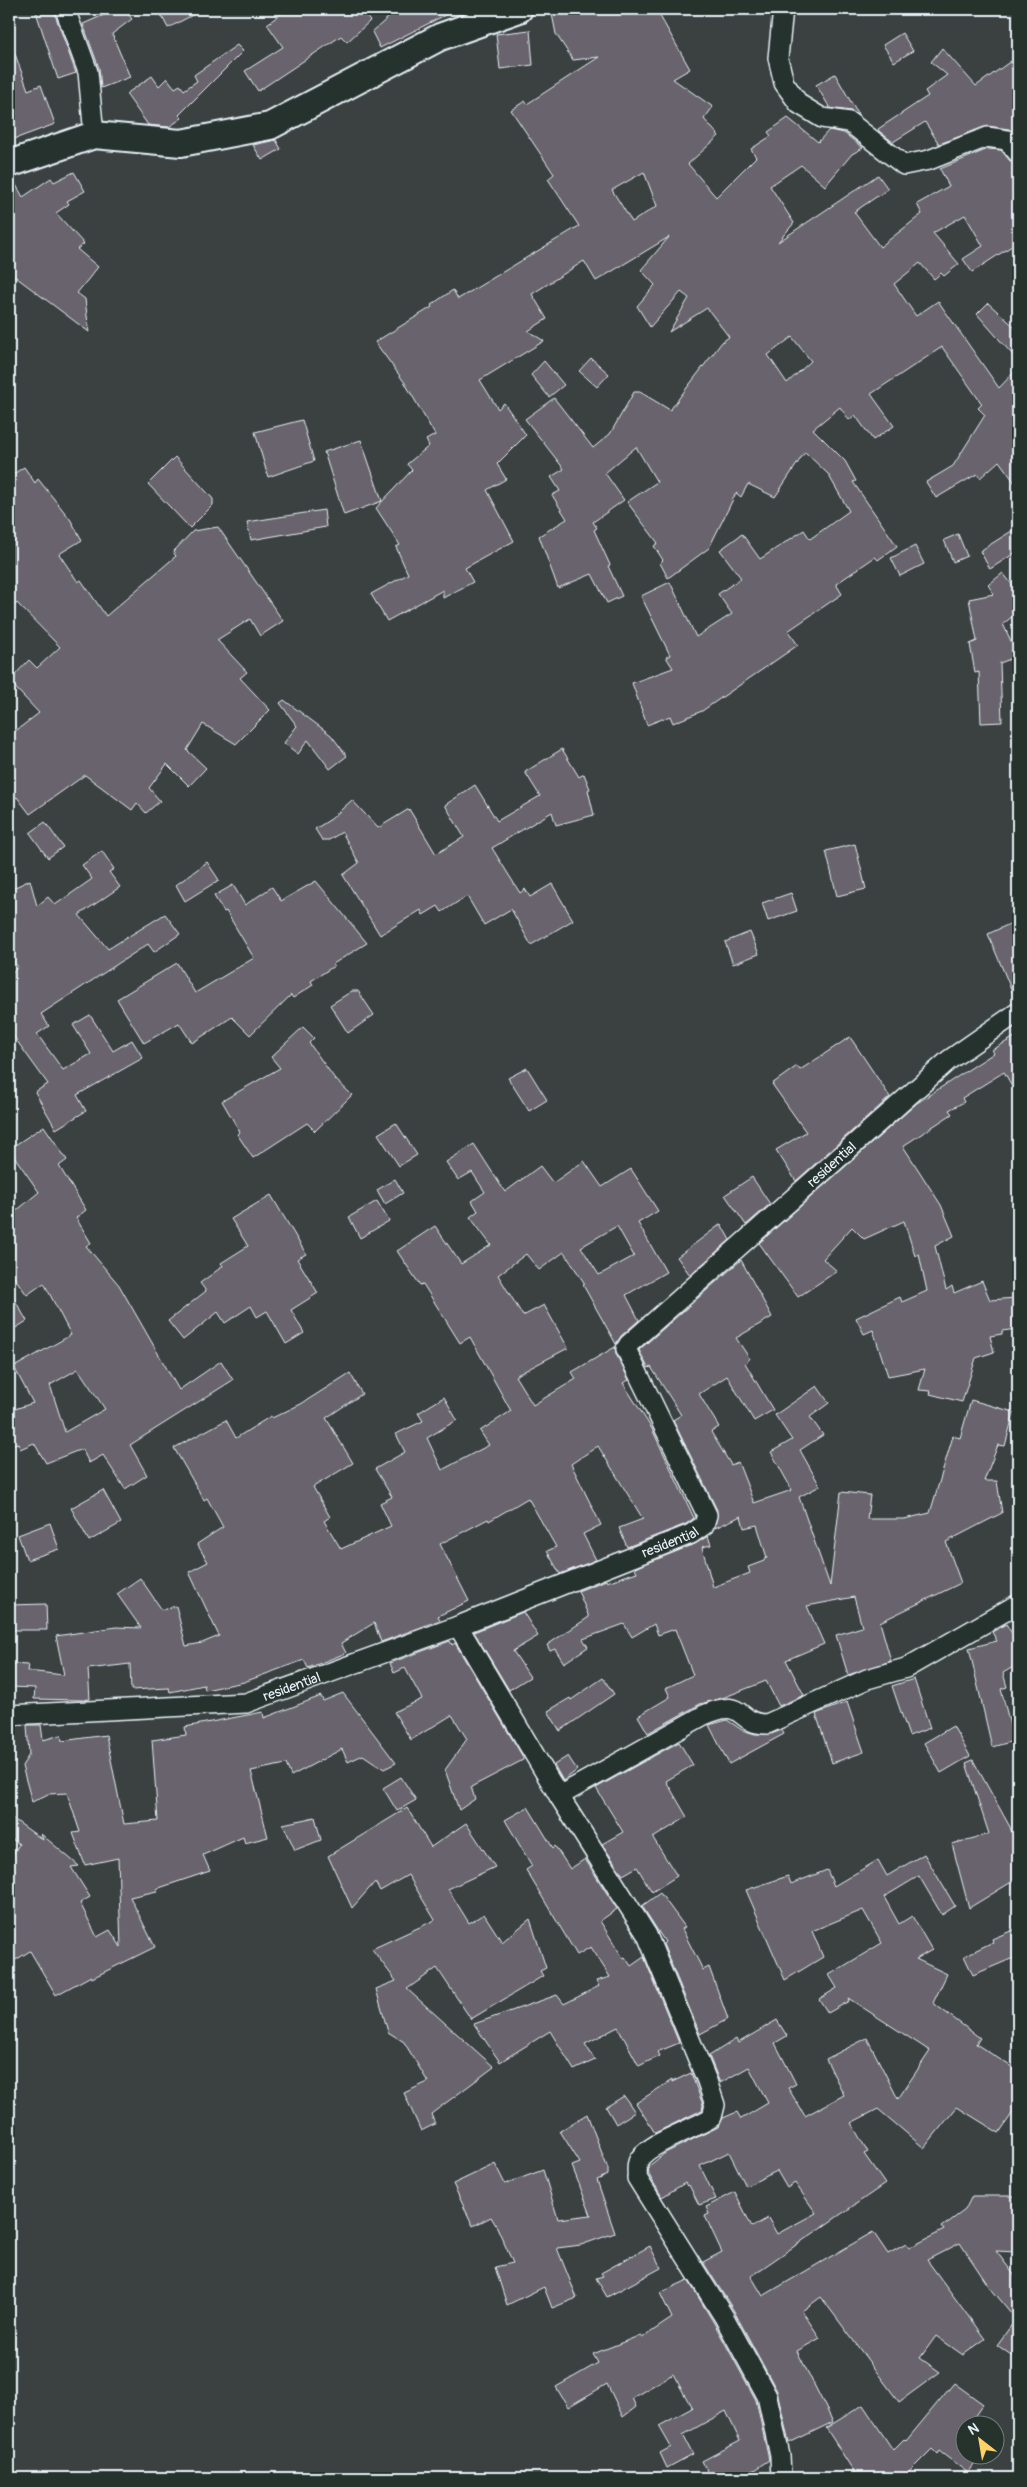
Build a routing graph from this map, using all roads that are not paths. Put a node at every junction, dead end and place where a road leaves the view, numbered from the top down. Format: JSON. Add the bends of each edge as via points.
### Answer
{"nodes":[{"id":1,"x":64,"y":9,"type":"edge"},
{"id":2,"x":519,"y":9,"type":"edge"},
{"id":3,"x":783,"y":9,"type":"edge"},
{"id":4,"x":94,"y":135,"type":"junction"},
{"id":5,"x":1018,"y":152,"type":"edge"},
{"id":6,"x":9,"y":164,"type":"edge"},
{"id":7,"x":1018,"y":1012,"type":"edge"},
{"id":8,"x":1018,"y":1604,"type":"edge"},
{"id":9,"x":458,"y":1626,"type":"junction"},
{"id":10,"x":9,"y":1715,"type":"edge"},
{"id":11,"x":559,"y":1796,"type":"junction"},
{"id":12,"x":781,"y":2478,"type":"edge"}],
"edges":[{"from":1,"to":4,"type":"street","via":[[88,72]]},
{"from":2,"to":4,"type":"street","via":[[440,37],[270,126],[181,143]]},
{"from":3,"to":5,"type":"street","via":[[778,58],[784,83],[799,104],[822,118],[849,122],[904,165],[929,160],[987,137],[1006,140]]},
{"from":4,"to":6,"type":"street"},
{"from":7,"to":9,"type":"street","name":"residential","via":[[949,1060],[629,1344],[626,1350],[707,1515],[704,1525],[691,1534]]},
{"from":8,"to":11,"type":"street","via":[[906,1668],[867,1679],[767,1724],[755,1724],[733,1707],[721,1707],[704,1714]]},
{"from":9,"to":10,"type":"street","name":"residential","via":[[246,1703]]},
{"from":9,"to":11,"type":"street"},
{"from":11,"to":12,"type":"street","via":[[647,1935],[707,2081],[714,2105],[712,2117],[645,2152],[638,2162],[637,2178],[724,2317],[768,2396]]}]}
